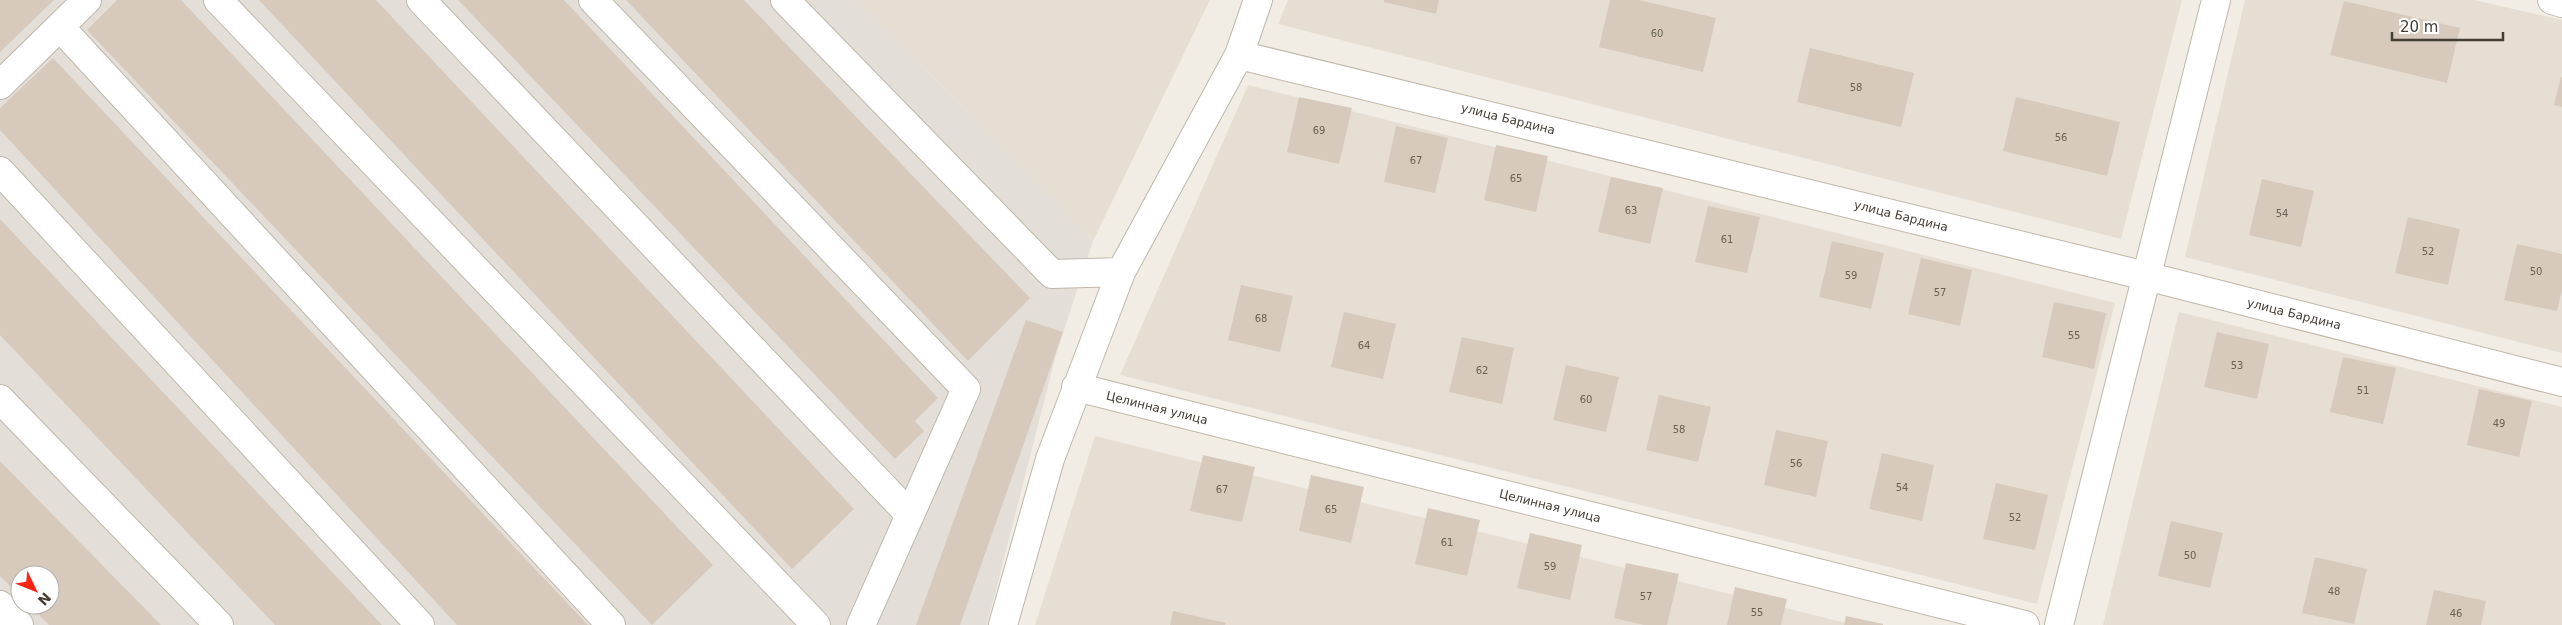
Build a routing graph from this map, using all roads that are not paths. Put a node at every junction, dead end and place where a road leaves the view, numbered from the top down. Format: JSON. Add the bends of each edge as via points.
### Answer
{"nodes":[{"id":1,"x":87,"y":0,"type":"edge"},
{"id":2,"x":218,"y":0,"type":"edge"},
{"id":3,"x":421,"y":0,"type":"edge"},
{"id":4,"x":593,"y":0,"type":"edge"},
{"id":5,"x":785,"y":0,"type":"edge"},
{"id":6,"x":1258,"y":0,"type":"edge"},
{"id":7,"x":2216,"y":0,"type":"edge"},
{"id":8,"x":2552,"y":0,"type":"edge"},
{"id":9,"x":2562,"y":2,"type":"edge"},
{"id":10,"x":60,"y":27,"type":"junction"},
{"id":11,"x":1239,"y":55,"type":"junction"},
{"id":12,"x":0,"y":85,"type":"edge"},
{"id":13,"x":0,"y":171,"type":"edge"},
{"id":14,"x":1121,"y":272,"type":"junction"},
{"id":15,"x":2146,"y":276,"type":"junction"},
{"id":16,"x":2562,"y":382,"type":"edge"},
{"id":17,"x":1076,"y":387,"type":"junction"},
{"id":18,"x":0,"y":399,"type":"edge"},
{"id":19,"x":910,"y":515,"type":"junction"},
{"id":20,"x":0,"y":605,"type":"edge"},
{"id":21,"x":19,"y":625,"type":"edge"},
{"id":22,"x":218,"y":625,"type":"edge"},
{"id":23,"x":420,"y":625,"type":"edge"},
{"id":24,"x":611,"y":625,"type":"edge"},
{"id":25,"x":816,"y":625,"type":"edge"},
{"id":26,"x":861,"y":625,"type":"edge"},
{"id":27,"x":1003,"y":625,"type":"edge"},
{"id":28,"x":2025,"y":625,"type":"edge"},
{"id":29,"x":2059,"y":625,"type":"edge"}],
"edges":[{"from":1,"to":10,"type":"street"},
{"from":2,"to":25,"type":"street"},
{"from":3,"to":19,"type":"street"},
{"from":4,"to":19,"type":"street","via":[[966,389]]},
{"from":5,"to":14,"type":"street","via":[[1052,274]]},
{"from":6,"to":11,"type":"street"},
{"from":7,"to":15,"type":"street"},
{"from":8,"to":9,"type":"street"},
{"from":10,"to":12,"type":"street"},
{"from":10,"to":24,"type":"street"},
{"from":11,"to":14,"type":"street"},
{"from":11,"to":15,"type":"street","name":"улица Бардина"},
{"from":13,"to":23,"type":"street"},
{"from":14,"to":17,"type":"street"},
{"from":15,"to":16,"type":"street","name":"улица Бардина"},
{"from":15,"to":29,"type":"street"},
{"from":17,"to":27,"type":"street","via":[[1050,459]]},
{"from":17,"to":28,"type":"street","name":"Целинная улица"},
{"from":18,"to":22,"type":"street"},
{"from":19,"to":26,"type":"street"},
{"from":20,"to":21,"type":"street"}]}
